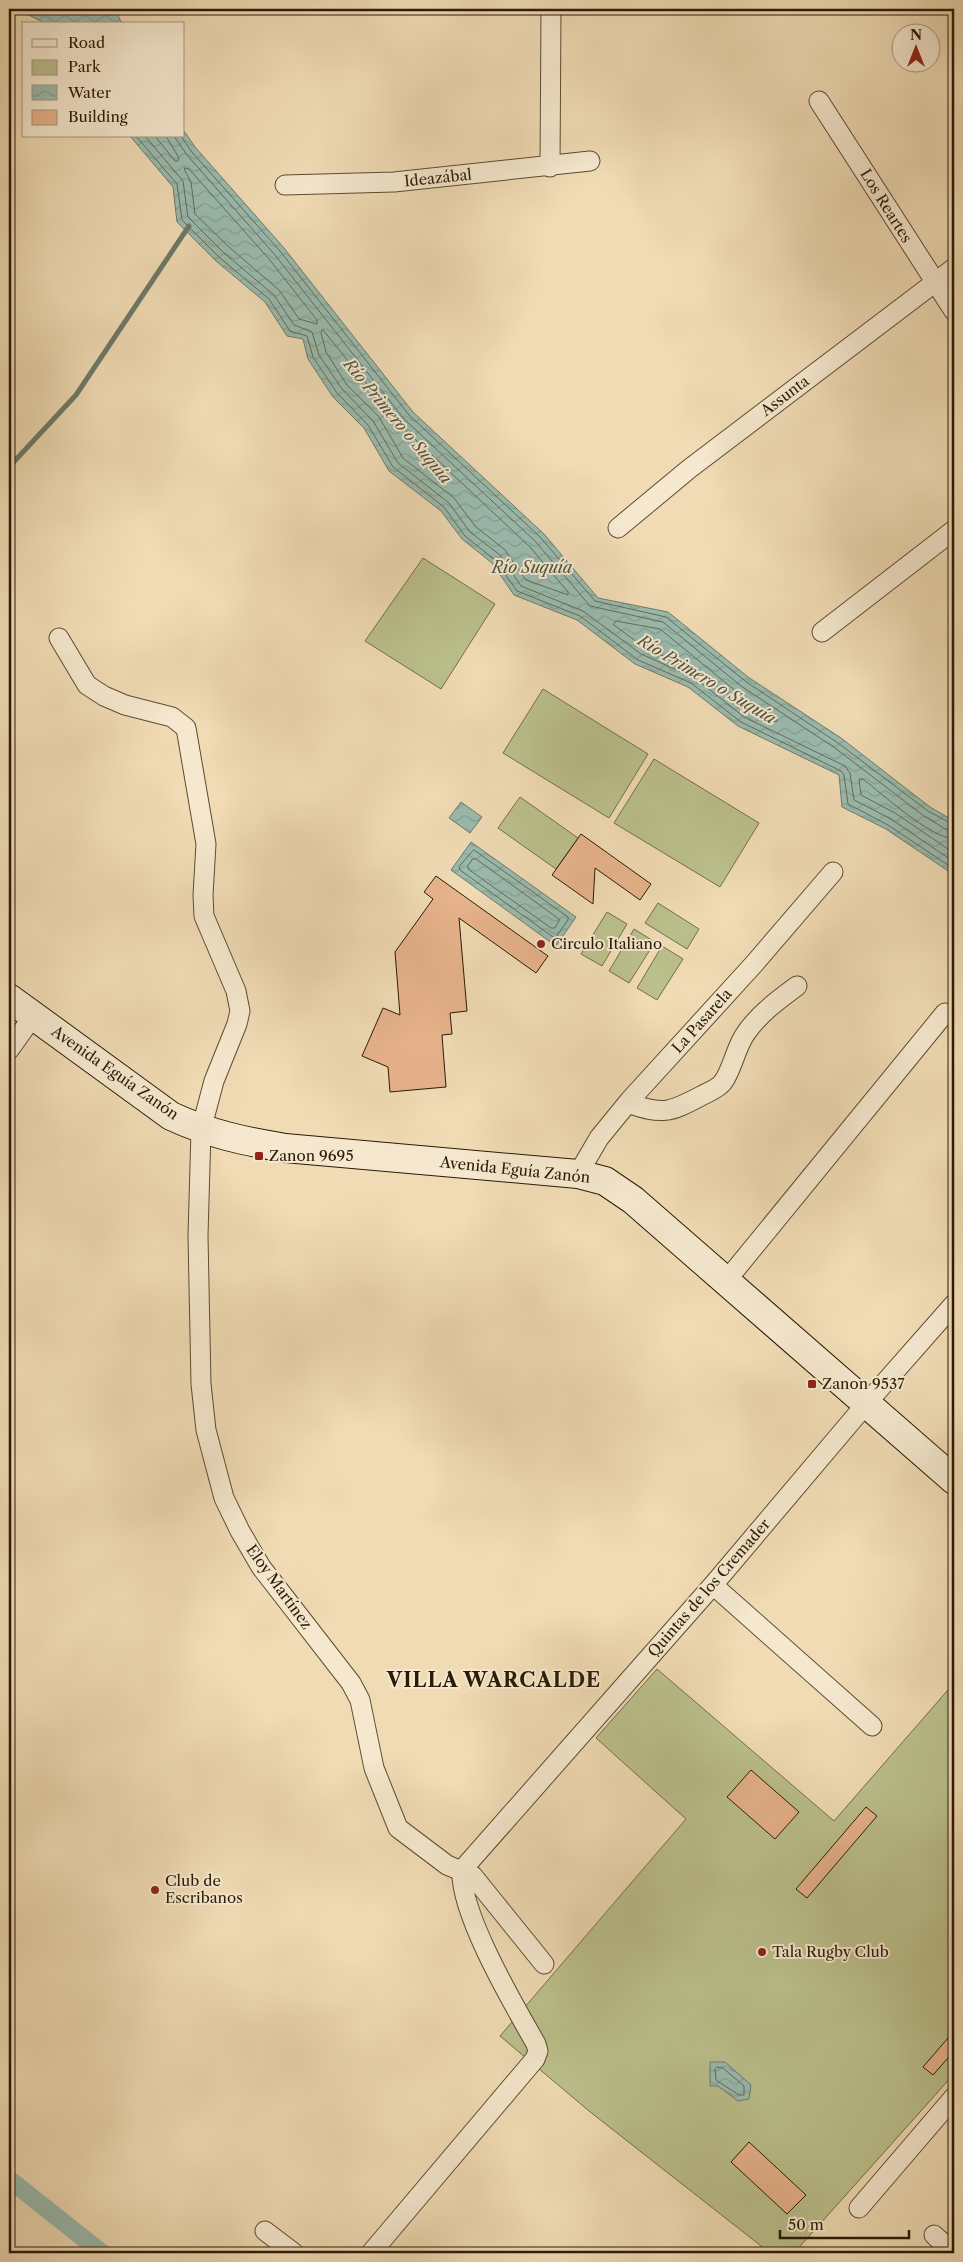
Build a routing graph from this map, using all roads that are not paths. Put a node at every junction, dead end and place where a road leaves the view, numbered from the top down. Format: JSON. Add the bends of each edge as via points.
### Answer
{"nodes":[{"id":1,"x":551,"y":9,"type":"edge"},
{"id":2,"x":819,"y":101,"type":"dead end"},
{"id":3,"x":590,"y":161,"type":"dead end"},
{"id":4,"x":550,"y":167,"type":"junction"},
{"id":5,"x":285,"y":184,"type":"dead end"},
{"id":6,"x":954,"y":268,"type":"edge"},
{"id":7,"x":934,"y":283,"type":"junction"},
{"id":8,"x":954,"y":311,"type":"edge"},
{"id":9,"x":618,"y":528,"type":"dead end"},
{"id":10,"x":950,"y":537,"type":"edge"},
{"id":11,"x":822,"y":632,"type":"dead end"},
{"id":12,"x":59,"y":638,"type":"dead end"},
{"id":13,"x":833,"y":872,"type":"dead end"},
{"id":14,"x":796,"y":986,"type":"dead end"},
{"id":15,"x":9,"y":998,"type":"edge"},
{"id":16,"x":945,"y":1014,"type":"dead end"},
{"id":17,"x":34,"y":1015,"type":"junction"},
{"id":18,"x":9,"y":1050,"type":"edge"},
{"id":19,"x":628,"y":1103,"type":"junction"},
{"id":20,"x":201,"y":1130,"type":"junction"},
{"id":21,"x":578,"y":1174,"type":"junction"},
{"id":22,"x":726,"y":1281,"type":"junction"},
{"id":23,"x":954,"y":1304,"type":"edge"},
{"id":24,"x":866,"y":1404,"type":"junction"},
{"id":25,"x":954,"y":1480,"type":"edge"},
{"id":26,"x":713,"y":1585,"type":"junction"},
{"id":27,"x":872,"y":1726,"type":"dead end"},
{"id":28,"x":462,"y":1870,"type":"junction"},
{"id":29,"x":544,"y":1964,"type":"dead end"},
{"id":30,"x":954,"y":2096,"type":"edge"},
{"id":31,"x":859,"y":2208,"type":"dead end"},
{"id":32,"x":265,"y":2231,"type":"dead end"},
{"id":33,"x":934,"y":2235,"type":"dead end"},
{"id":34,"x":294,"y":2253,"type":"edge"},
{"id":35,"x":371,"y":2253,"type":"edge"},
{"id":36,"x":954,"y":2253,"type":"edge"}],
"edges":[{"from":1,"to":4,"type":"street"},
{"from":2,"to":7,"type":"street","name":"Los Reartes"},
{"from":3,"to":4,"type":"street","name":"Ideazábal"},
{"from":4,"to":5,"type":"street","name":"Ideazábal","via":[[394,182]]},
{"from":6,"to":7,"type":"street","name":"Assunta"},
{"from":7,"to":8,"type":"street","name":"Los Reartes"},
{"from":7,"to":9,"type":"street","name":"Assunta","via":[[689,469]]},
{"from":10,"to":11,"type":"street"},
{"from":12,"to":20,"type":"street","name":"Eloy Martínez","via":[[87,685],[125,705],[172,717],[186,728],[206,844],[204,916],[236,991],[240,1012],[214,1081]]},
{"from":13,"to":19,"type":"street","name":"La Pasarela"},
{"from":14,"to":19,"type":"street","via":[[764,1011],[746,1033],[724,1081],[714,1089],[666,1111],[651,1111]]},
{"from":15,"to":17,"type":"main road","name":"Avenida Eguía Zanón"},
{"from":16,"to":22,"type":"street"},
{"from":17,"to":18,"type":"street"},
{"from":17,"to":20,"type":"main road","name":"Avenida Eguía Zanón","via":[[171,1116]]},
{"from":19,"to":21,"type":"street","name":"La Pasarela","via":[[598,1138]]},
{"from":20,"to":21,"type":"main road","name":"Avenida Eguía Zanón","via":[[240,1141],[285,1148]]},
{"from":20,"to":28,"type":"street","name":"Eloy Martínez","via":[[198,1236],[201,1384],[206,1430],[224,1498],[261,1567],[351,1683],[360,1700],[374,1768],[398,1828],[447,1865]]},
{"from":21,"to":22,"type":"main road","name":"Avenida Eguía Zanón","via":[[605,1182],[633,1200]]},
{"from":22,"to":24,"type":"main road","name":"Avenida Eguía Zanón"},
{"from":23,"to":24,"type":"street","name":"Quintas de los Cremader"},
{"from":24,"to":25,"type":"main road","name":"Avenida Eguía Zanón"},
{"from":24,"to":26,"type":"street","name":"Quintas de los Cremader"},
{"from":26,"to":27,"type":"street"},
{"from":26,"to":28,"type":"street","name":"Quintas de los Cremader"},
{"from":28,"to":29,"type":"street","name":"Eloy Martínez","via":[[484,1887]]},
{"from":28,"to":35,"type":"street","via":[[461,1883],[477,1926],[501,1981],[538,2051],[535,2059]]},
{"from":30,"to":31,"type":"street"},
{"from":32,"to":34,"type":"street"},
{"from":33,"to":36,"type":"street"}]}
